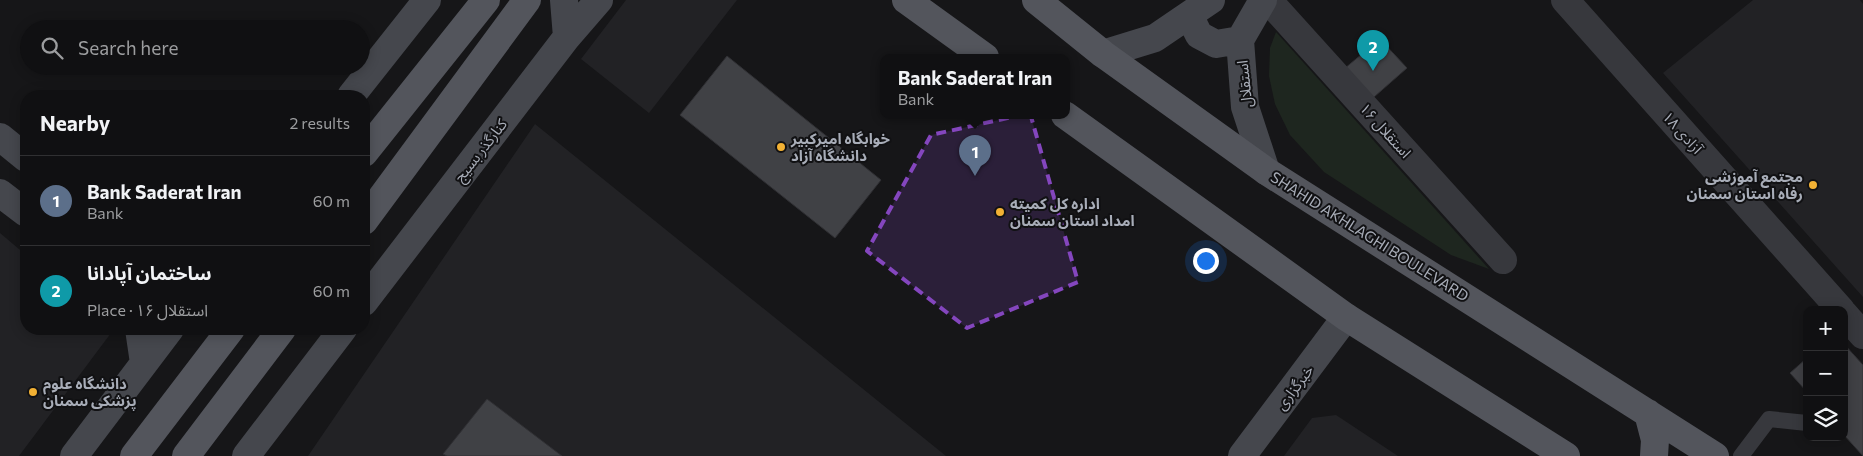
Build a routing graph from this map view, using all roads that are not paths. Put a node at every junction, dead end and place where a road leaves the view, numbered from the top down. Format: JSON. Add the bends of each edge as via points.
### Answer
{"nodes":[{"id":1,"x":427,"y":0,"type":"edge"},
{"id":2,"x":486,"y":0,"type":"edge"},
{"id":3,"x":527,"y":0,"type":"edge"},
{"id":4,"x":564,"y":0,"type":"edge"},
{"id":5,"x":599,"y":0,"type":"edge"},
{"id":6,"x":906,"y":0,"type":"edge"},
{"id":7,"x":1036,"y":0,"type":"edge"},
{"id":8,"x":1211,"y":0,"type":"edge"},
{"id":9,"x":1263,"y":0,"type":"edge"},
{"id":10,"x":1268,"y":0,"type":"edge"},
{"id":11,"x":1565,"y":0,"type":"edge"},
{"id":12,"x":1189,"y":15,"type":"junction"},
{"id":13,"x":567,"y":37,"type":"junction"},
{"id":14,"x":1240,"y":40,"type":"junction"},
{"id":15,"x":981,"y":54,"type":"edge"},
{"id":16,"x":1103,"y":54,"type":"junction"},
{"id":17,"x":370,"y":72,"type":"edge"},
{"id":18,"x":368,"y":75,"type":"edge"},
{"id":19,"x":356,"y":90,"type":"edge"},
{"id":20,"x":1070,"y":119,"type":"edge"},
{"id":21,"x":0,"y":137,"type":"edge"},
{"id":22,"x":370,"y":145,"type":"edge"},
{"id":23,"x":20,"y":153,"type":"edge"},
{"id":24,"x":1266,"y":171,"type":"junction"},
{"id":25,"x":0,"y":193,"type":"edge"},
{"id":26,"x":20,"y":208,"type":"edge"},
{"id":27,"x":370,"y":212,"type":"edge"},
{"id":28,"x":1503,"y":260,"type":"dead end"},
{"id":29,"x":370,"y":294,"type":"edge"},
{"id":30,"x":1837,"y":306,"type":"edge"},
{"id":31,"x":1346,"y":317,"type":"junction"},
{"id":32,"x":1848,"y":318,"type":"edge"},
{"id":33,"x":140,"y":335,"type":"edge"},
{"id":34,"x":165,"y":335,"type":"edge"},
{"id":35,"x":225,"y":335,"type":"edge"},
{"id":36,"x":277,"y":335,"type":"edge"},
{"id":37,"x":338,"y":335,"type":"edge"},
{"id":38,"x":1863,"y":335,"type":"edge"},
{"id":39,"x":144,"y":363,"type":"junction"},
{"id":40,"x":1648,"y":413,"type":"junction"},
{"id":41,"x":1803,"y":422,"type":"edge"},
{"id":42,"x":74,"y":456,"type":"edge"},
{"id":43,"x":134,"y":456,"type":"edge"},
{"id":44,"x":186,"y":456,"type":"edge"},
{"id":45,"x":246,"y":456,"type":"edge"},
{"id":46,"x":1242,"y":456,"type":"edge"},
{"id":47,"x":1566,"y":456,"type":"edge"},
{"id":48,"x":1654,"y":456,"type":"edge"},
{"id":49,"x":1715,"y":456,"type":"edge"},
{"id":50,"x":1741,"y":456,"type":"edge"}],
"edges":[{"from":1,"to":17,"type":"main road"},
{"from":2,"to":22,"type":"main road"},
{"from":3,"to":27,"type":"main road"},
{"from":4,"to":13,"type":"main road"},
{"from":5,"to":13,"type":"main road","name":"کنارگذر بسیج"},
{"from":6,"to":15,"type":"main road"},
{"from":7,"to":16,"type":"main road","name":"SHAHID AKHLAGHI BOULEVARD"},
{"from":8,"to":12,"type":"main road"},
{"from":9,"to":14,"type":"main road","name":"استقلال"},
{"from":10,"to":28,"type":"street","name":"استقلال ۱۶"},
{"from":11,"to":30,"type":"street","name":"آزادی ۱۸"},
{"from":12,"to":14,"type":"main road","via":[[1199,35],[1216,44]]},
{"from":12,"to":16,"type":"main road","via":[[1154,38]]},
{"from":13,"to":29,"type":"main road","name":"کنارگذر بسیج"},
{"from":14,"to":24,"type":"main road","name":"استقلال","via":[[1245,107]]},
{"from":16,"to":24,"type":"main road","name":"SHAHID AKHLAGHI BOULEVARD"},
{"from":18,"to":19,"type":"main road"},
{"from":20,"to":31,"type":"main road"},
{"from":21,"to":23,"type":"main road"},
{"from":24,"to":40,"type":"main road","name":"SHAHID AKHLAGHI BOULEVARD"},
{"from":25,"to":26,"type":"main road"},
{"from":31,"to":46,"type":"main road","name":"خبرگزاری"},
{"from":31,"to":47,"type":"main road"},
{"from":32,"to":38,"type":"street"},
{"from":33,"to":39,"type":"main road"},
{"from":34,"to":39,"type":"main road"},
{"from":35,"to":43,"type":"main road"},
{"from":36,"to":44,"type":"main road"},
{"from":37,"to":45,"type":"main road"},
{"from":39,"to":42,"type":"main road"},
{"from":40,"to":48,"type":"main road","via":[[1655,440]]},
{"from":40,"to":49,"type":"main road","name":"SHAHID AKHLAGHI BOULEVARD"},
{"from":41,"to":50,"type":"lane","via":[[1769,418]]}]}
